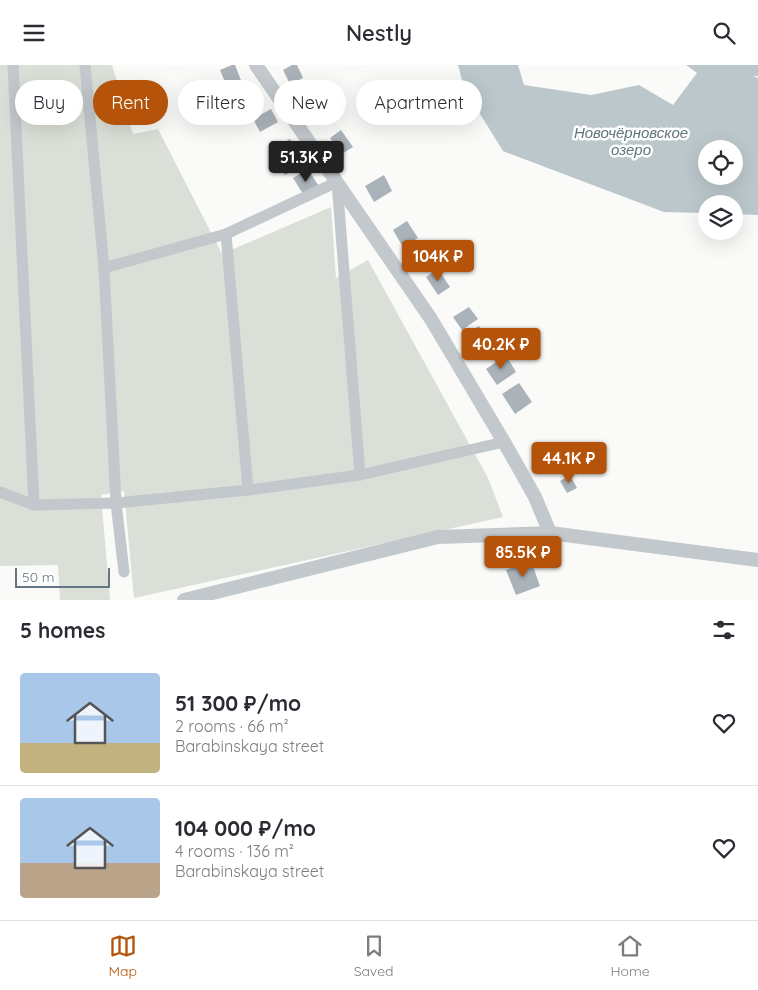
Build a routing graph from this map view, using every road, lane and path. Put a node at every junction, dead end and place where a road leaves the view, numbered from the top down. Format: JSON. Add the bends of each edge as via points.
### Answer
{"nodes":[{"id":1,"x":13,"y":65,"type":"edge"},
{"id":2,"x":85,"y":65,"type":"edge"},
{"id":3,"x":256,"y":65,"type":"edge"},
{"id":4,"x":336,"y":182,"type":"junction"},
{"id":5,"x":226,"y":234,"type":"junction"},
{"id":6,"x":104,"y":267,"type":"junction"},
{"id":7,"x":504,"y":442,"type":"junction"},
{"id":8,"x":360,"y":475,"type":"junction"},
{"id":9,"x":248,"y":490,"type":"junction"},
{"id":10,"x":0,"y":492,"type":"edge"},
{"id":11,"x":116,"y":503,"type":"junction"},
{"id":12,"x":34,"y":505,"type":"junction"},
{"id":13,"x":550,"y":533,"type":"junction"},
{"id":14,"x":758,"y":560,"type":"edge"},
{"id":15,"x":124,"y":573,"type":"dead end"},
{"id":16,"x":184,"y":600,"type":"edge"}],
"edges":[{"from":1,"to":12,"type":"street"},
{"from":2,"to":6,"type":"street"},
{"from":3,"to":4,"type":"street"},
{"from":4,"to":5,"type":"street"},
{"from":4,"to":7,"type":"street","via":[[431,319]]},
{"from":4,"to":8,"type":"street"},
{"from":5,"to":6,"type":"street"},
{"from":5,"to":9,"type":"street"},
{"from":6,"to":11,"type":"street"},
{"from":7,"to":8,"type":"street"},
{"from":7,"to":13,"type":"street","via":[[535,497]]},
{"from":8,"to":9,"type":"street"},
{"from":9,"to":11,"type":"street"},
{"from":10,"to":12,"type":"street"},
{"from":11,"to":12,"type":"street"},
{"from":11,"to":15,"type":"street"},
{"from":13,"to":14,"type":"street"},
{"from":13,"to":16,"type":"street","via":[[438,537]]}]}
